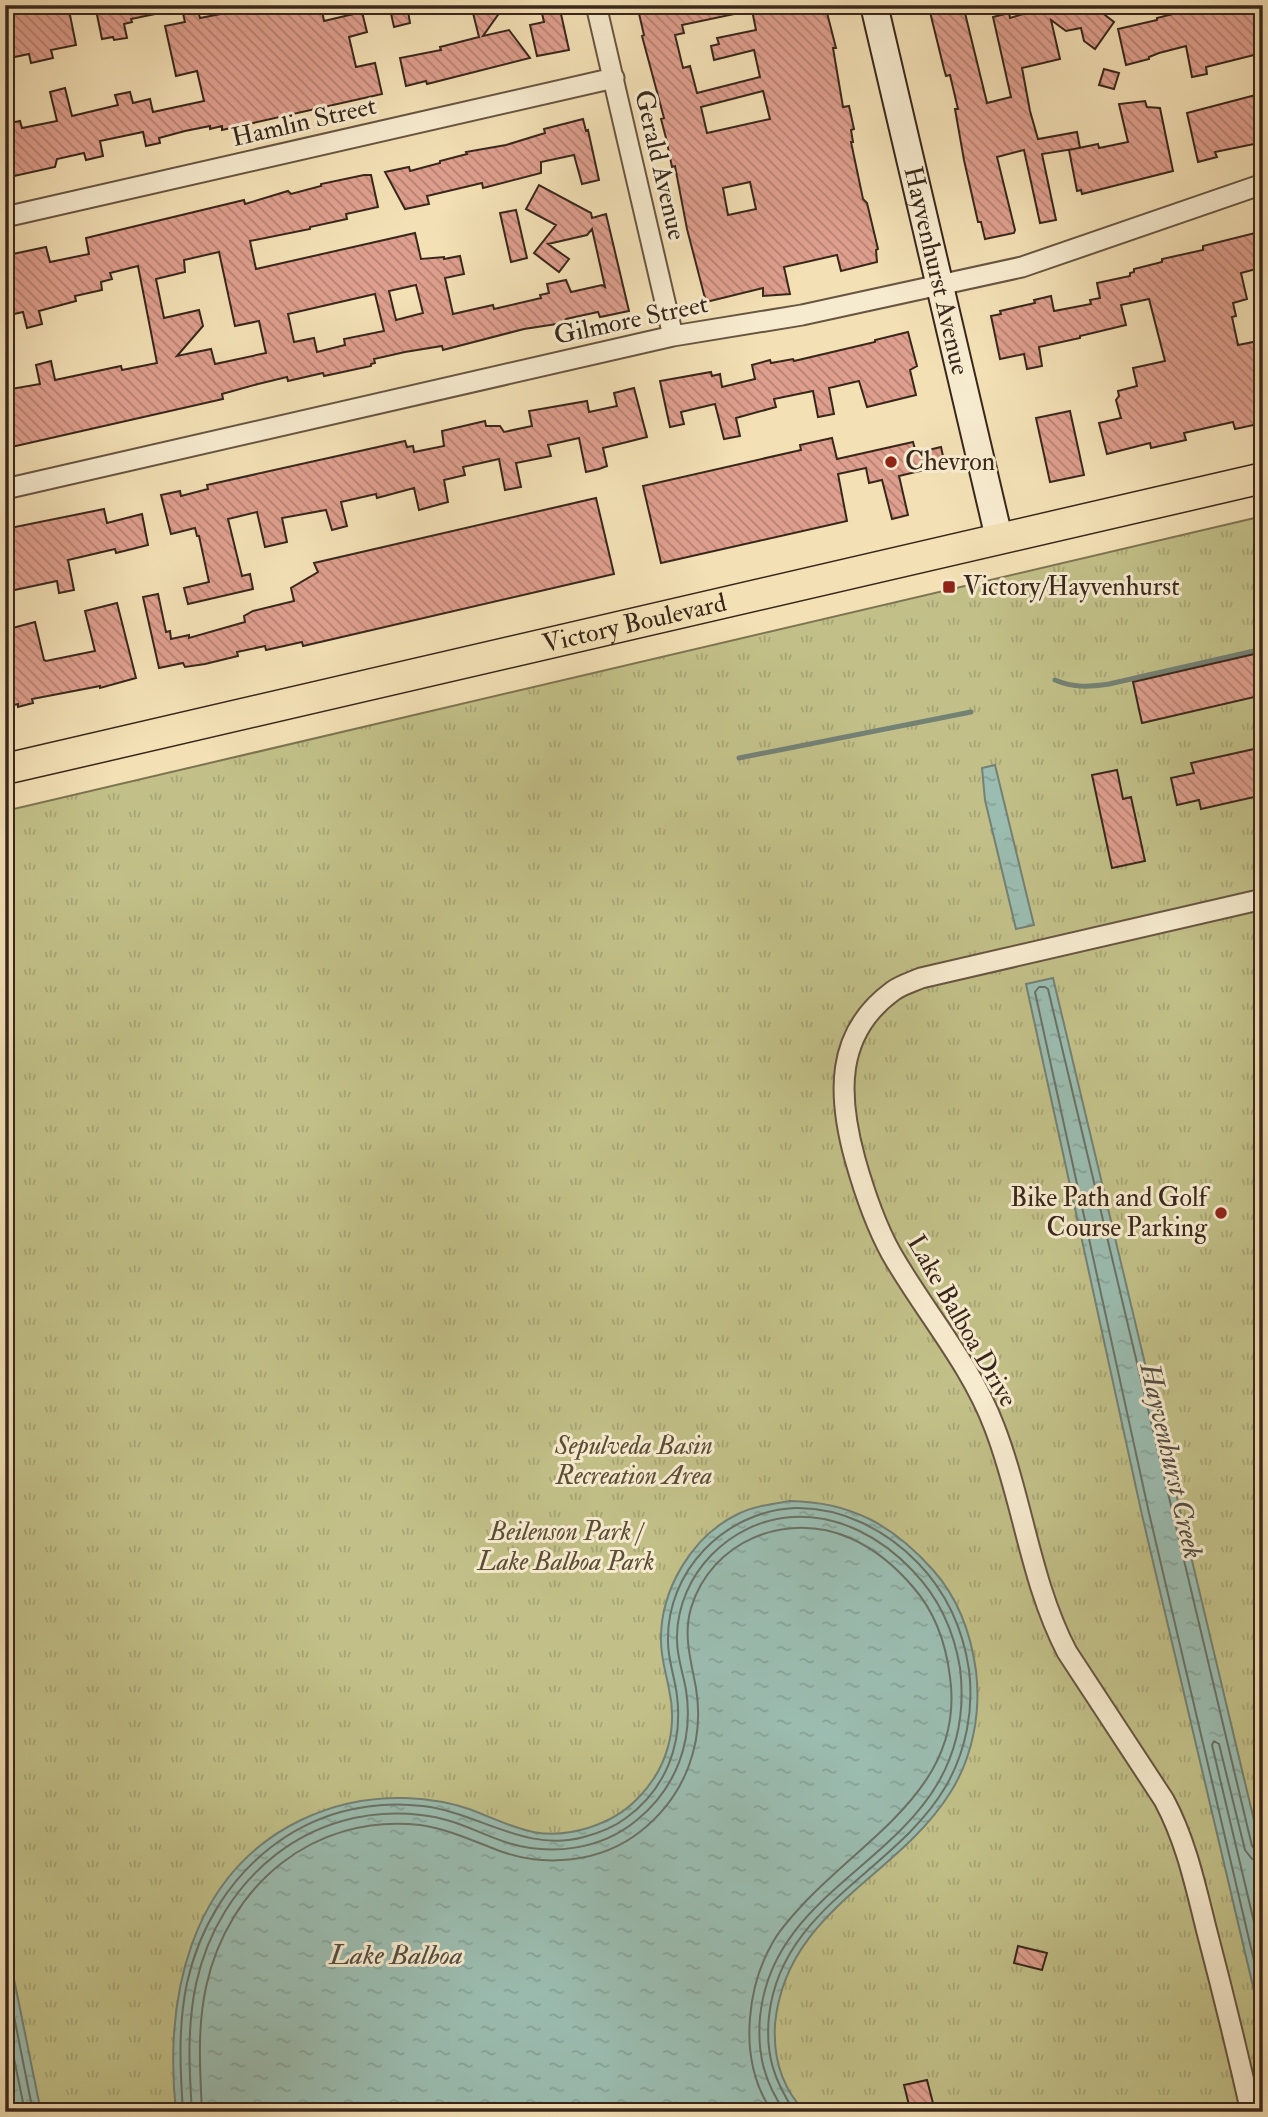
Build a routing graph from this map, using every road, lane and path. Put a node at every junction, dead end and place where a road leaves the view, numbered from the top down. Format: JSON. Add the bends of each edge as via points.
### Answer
{"nodes":[{"id":1,"x":596,"y":5,"type":"edge"},
{"id":2,"x":874,"y":5,"type":"edge"},
{"id":3,"x":614,"y":78,"type":"junction"},
{"id":4,"x":1263,"y":184,"type":"edge"},
{"id":5,"x":5,"y":217,"type":"edge"},
{"id":6,"x":938,"y":284,"type":"junction"},
{"id":7,"x":673,"y":336,"type":"junction"},
{"id":8,"x":1263,"y":478,"type":"edge"},
{"id":9,"x":5,"y":489,"type":"edge"},
{"id":10,"x":999,"y":538,"type":"junction"},
{"id":11,"x":5,"y":769,"type":"edge"},
{"id":12,"x":1263,"y":899,"type":"edge"},
{"id":13,"x":1251,"y":2112,"type":"edge"}],
"edges":[{"from":1,"to":3,"type":"street","name":"Gerald Avenue"},
{"from":2,"to":6,"type":"main road","name":"Hayvenhurst Avenue"},
{"from":3,"to":5,"type":"street","name":"Hamlin Street"},
{"from":3,"to":7,"type":"street","name":"Gerald Avenue"},
{"from":4,"to":6,"type":"street","name":"Gilmore Street","via":[[1022,267]]},
{"from":6,"to":7,"type":"street","name":"Gilmore Street","via":[[802,315]]},
{"from":6,"to":10,"type":"main road","name":"Hayvenhurst Avenue"},
{"from":7,"to":9,"type":"street","name":"Gilmore Street"},
{"from":8,"to":10,"type":"main road","name":"Victory Boulevard"},
{"from":10,"to":11,"type":"main road","name":"Victory Boulevard"},
{"from":12,"to":13,"type":"street","name":"Lake Balboa Drive","via":[[921,978],[894,990],[873,1009],[856,1036],[843,1078],[846,1125],[874,1217],[890,1252],[978,1391],[994,1426],[1056,1631],[1176,1822]]}]}
